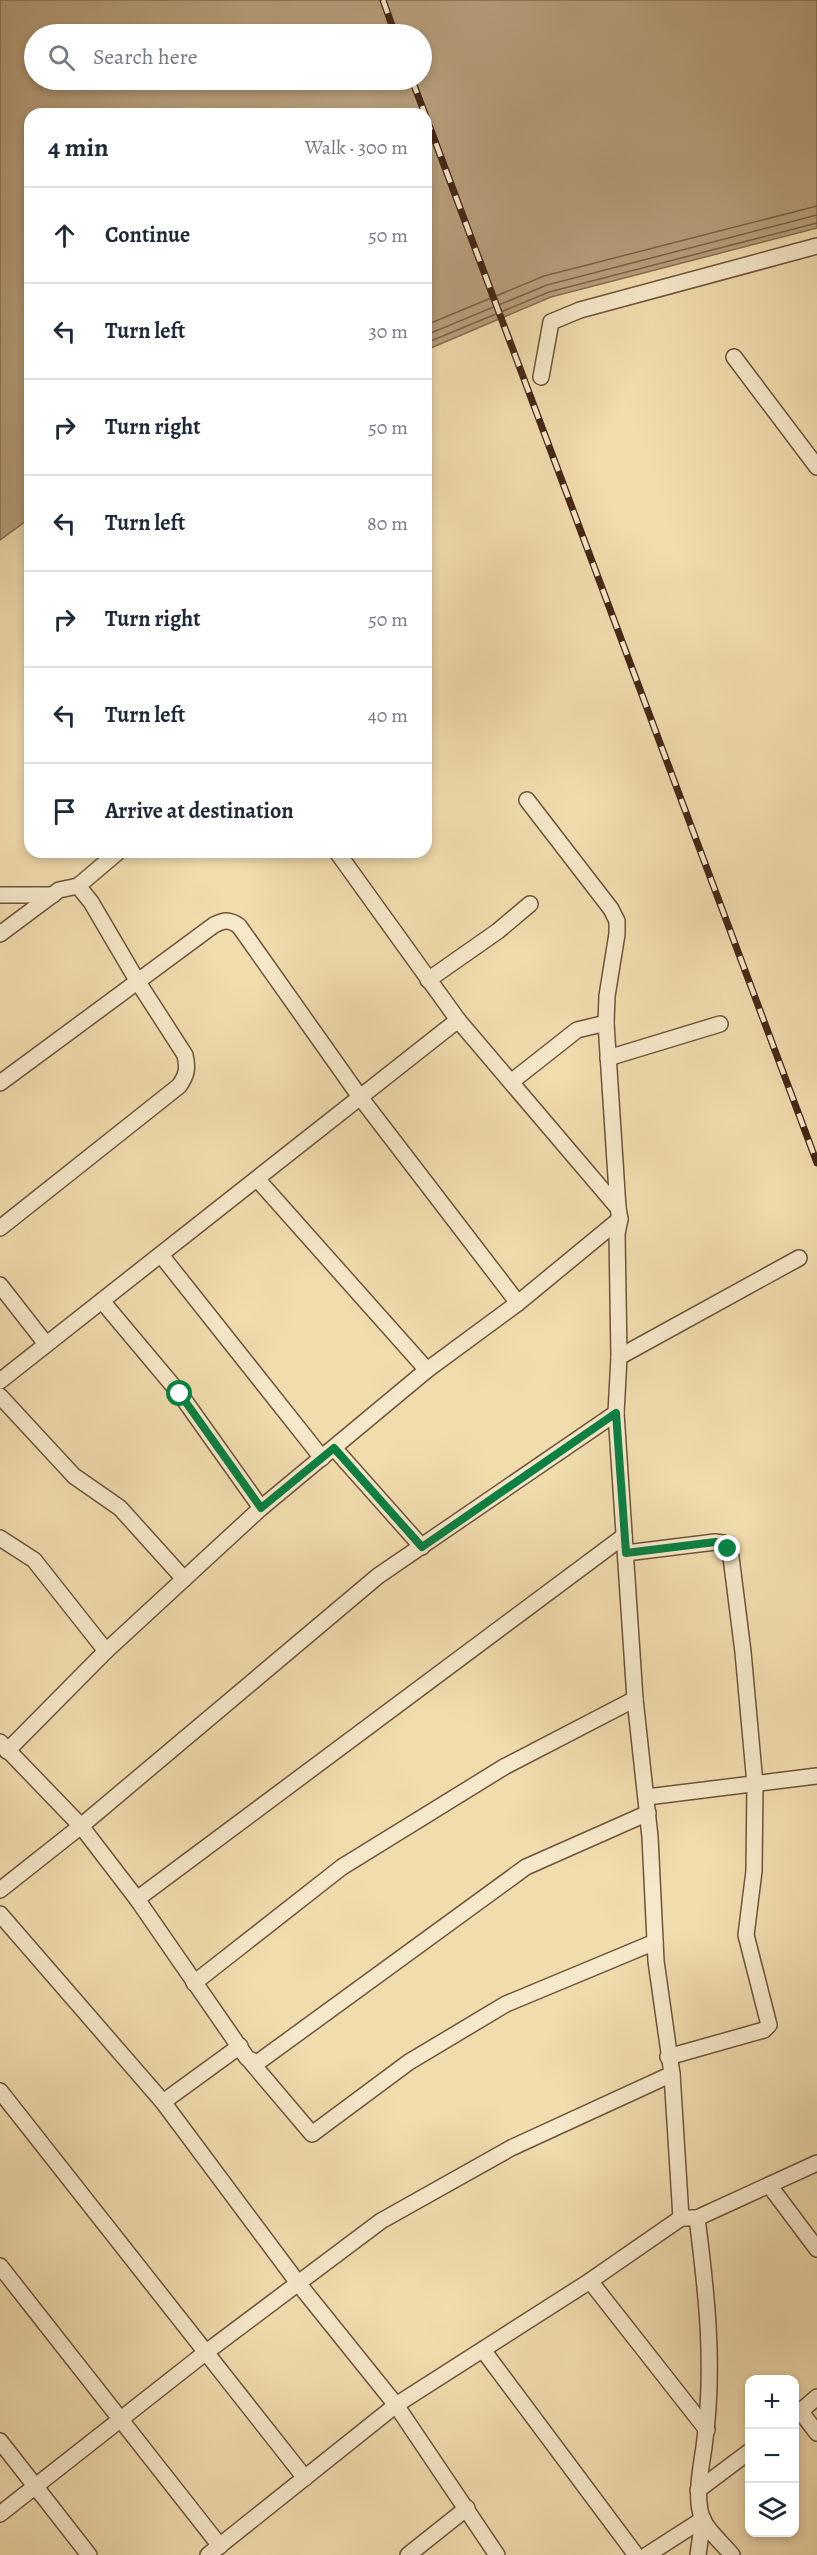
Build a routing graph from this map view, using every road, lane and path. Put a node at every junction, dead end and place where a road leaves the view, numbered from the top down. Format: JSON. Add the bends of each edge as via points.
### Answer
{"nodes":[{"id":1,"x":817,"y":246,"type":"edge"},
{"id":2,"x":735,"y":357,"type":"dead end"},
{"id":3,"x":541,"y":377,"type":"dead end"},
{"id":4,"x":817,"y":467,"type":"edge"},
{"id":5,"x":527,"y":800,"type":"dead end"},
{"id":6,"x":111,"y":858,"type":"edge"},
{"id":7,"x":341,"y":858,"type":"edge"},
{"id":8,"x":78,"y":886,"type":"junction"},
{"id":9,"x":0,"y":895,"type":"edge"},
{"id":10,"x":53,"y":895,"type":"junction"},
{"id":11,"x":530,"y":904,"type":"dead end"},
{"id":12,"x":0,"y":934,"type":"edge"},
{"id":13,"x":428,"y":980,"type":"junction"},
{"id":14,"x":138,"y":982,"type":"junction"},
{"id":15,"x":458,"y":1020,"type":"junction"},
{"id":16,"x":606,"y":1023,"type":"junction"},
{"id":17,"x":720,"y":1024,"type":"dead end"},
{"id":18,"x":608,"y":1058,"type":"junction"},
{"id":19,"x":511,"y":1082,"type":"junction"},
{"id":20,"x":0,"y":1083,"type":"edge"},
{"id":21,"x":360,"y":1097,"type":"junction"},
{"id":22,"x":258,"y":1180,"type":"junction"},
{"id":23,"x":619,"y":1214,"type":"junction"},
{"id":24,"x":0,"y":1228,"type":"edge"},
{"id":25,"x":161,"y":1255,"type":"junction"},
{"id":26,"x":799,"y":1258,"type":"dead end"},
{"id":27,"x":0,"y":1285,"type":"edge"},
{"id":28,"x":102,"y":1301,"type":"junction"},
{"id":29,"x":518,"y":1303,"type":"junction"},
{"id":30,"x":46,"y":1344,"type":"junction"},
{"id":31,"x":619,"y":1357,"type":"junction"},
{"id":32,"x":427,"y":1370,"type":"junction"},
{"id":33,"x":0,"y":1381,"type":"edge"},
{"id":34,"x":0,"y":1396,"type":"edge"},
{"id":35,"x":616,"y":1413,"type":"junction"},
{"id":36,"x":328,"y":1453,"type":"junction"},
{"id":37,"x":261,"y":1508,"type":"junction"},
{"id":38,"x":624,"y":1536,"type":"junction"},
{"id":39,"x":0,"y":1538,"type":"edge"},
{"id":40,"x":422,"y":1547,"type":"junction"},
{"id":41,"x":626,"y":1553,"type":"junction"},
{"id":42,"x":184,"y":1579,"type":"junction"},
{"id":43,"x":106,"y":1651,"type":"junction"},
{"id":44,"x":635,"y":1699,"type":"junction"},
{"id":45,"x":4,"y":1747,"type":"edge"},
{"id":46,"x":817,"y":1776,"type":"edge"},
{"id":47,"x":755,"y":1785,"type":"junction"},
{"id":48,"x":647,"y":1797,"type":"junction"},
{"id":49,"x":648,"y":1813,"type":"junction"},
{"id":50,"x":81,"y":1826,"type":"junction"},
{"id":51,"x":0,"y":1890,"type":"edge"},
{"id":52,"x":136,"y":1899,"type":"junction"},
{"id":53,"x":0,"y":1914,"type":"edge"},
{"id":54,"x":655,"y":1942,"type":"junction"},
{"id":55,"x":194,"y":1983,"type":"junction"},
{"id":56,"x":240,"y":2046,"type":"junction"},
{"id":57,"x":668,"y":2057,"type":"junction"},
{"id":58,"x":251,"y":2062,"type":"junction"},
{"id":59,"x":672,"y":2074,"type":"junction"},
{"id":60,"x":0,"y":2091,"type":"edge"},
{"id":61,"x":163,"y":2102,"type":"junction"},
{"id":62,"x":817,"y":2163,"type":"edge"},
{"id":63,"x":769,"y":2185,"type":"junction"},
{"id":64,"x":681,"y":2218,"type":"junction"},
{"id":65,"x":697,"y":2218,"type":"junction"},
{"id":66,"x":817,"y":2249,"type":"edge"},
{"id":67,"x":0,"y":2266,"type":"edge"},
{"id":68,"x":590,"y":2282,"type":"junction"},
{"id":69,"x":298,"y":2283,"type":"junction"},
{"id":70,"x":483,"y":2350,"type":"junction"},
{"id":71,"x":205,"y":2353,"type":"junction"},
{"id":72,"x":817,"y":2397,"type":"edge"},
{"id":73,"x":396,"y":2405,"type":"junction"},
{"id":74,"x":799,"y":2413,"type":"edge"},
{"id":75,"x":799,"y":2415,"type":"edge"},
{"id":76,"x":120,"y":2419,"type":"junction"},
{"id":77,"x":707,"y":2430,"type":"junction"},
{"id":78,"x":817,"y":2433,"type":"edge"},
{"id":79,"x":0,"y":2441,"type":"edge"},
{"id":80,"x":745,"y":2455,"type":"edge"},
{"id":81,"x":305,"y":2478,"type":"junction"},
{"id":82,"x":35,"y":2487,"type":"junction"},
{"id":83,"x":698,"y":2490,"type":"junction"},
{"id":84,"x":467,"y":2508,"type":"junction"},
{"id":85,"x":0,"y":2514,"type":"edge"},
{"id":86,"x":703,"y":2519,"type":"junction"},
{"id":87,"x":214,"y":2551,"type":"edge"},
{"id":88,"x":88,"y":2555,"type":"edge"},
{"id":89,"x":408,"y":2555,"type":"edge"},
{"id":90,"x":497,"y":2555,"type":"edge"},
{"id":91,"x":636,"y":2555,"type":"edge"},
{"id":92,"x":647,"y":2555,"type":"edge"},
{"id":93,"x":698,"y":2555,"type":"edge"},
{"id":94,"x":732,"y":2555,"type":"edge"}],
"edges":[{"from":1,"to":3,"type":"street","via":[[580,310],[551,322]]},
{"from":2,"to":4,"type":"street"},
{"from":5,"to":16,"type":"street","via":[[617,921]]},
{"from":6,"to":8,"type":"street"},
{"from":7,"to":13,"type":"street"},
{"from":8,"to":10,"type":"street","via":[[58,890]]},
{"from":8,"to":14,"type":"street"},
{"from":9,"to":10,"type":"street"},
{"from":10,"to":12,"type":"street"},
{"from":11,"to":13,"type":"street"},
{"from":13,"to":15,"type":"street"},
{"from":14,"to":20,"type":"street"},
{"from":14,"to":21,"type":"street","via":[[214,925],[231,920]]},
{"from":14,"to":24,"type":"street","via":[[185,1056],[186,1076],[179,1086]]},
{"from":15,"to":19,"type":"street"},
{"from":15,"to":21,"type":"street"},
{"from":16,"to":18,"type":"street"},
{"from":16,"to":19,"type":"street","via":[[577,1030]]},
{"from":17,"to":18,"type":"street"},
{"from":18,"to":23,"type":"street"},
{"from":19,"to":23,"type":"street"},
{"from":21,"to":22,"type":"street"},
{"from":21,"to":29,"type":"street"},
{"from":22,"to":25,"type":"street"},
{"from":22,"to":32,"type":"street"},
{"from":23,"to":29,"type":"street"},
{"from":23,"to":31,"type":"street"},
{"from":25,"to":28,"type":"street"},
{"from":25,"to":36,"type":"street"},
{"from":26,"to":31,"type":"street"},
{"from":27,"to":30,"type":"street"},
{"from":28,"to":30,"type":"street"},
{"from":28,"to":37,"type":"street","via":[[180,1394]]},
{"from":29,"to":32,"type":"street"},
{"from":30,"to":33,"type":"street"},
{"from":31,"to":35,"type":"street"},
{"from":32,"to":36,"type":"street"},
{"from":34,"to":42,"type":"street","via":[[74,1476],[120,1508]]},
{"from":35,"to":38,"type":"street"},
{"from":35,"to":40,"type":"street"},
{"from":36,"to":37,"type":"street"},
{"from":36,"to":40,"type":"street"},
{"from":37,"to":42,"type":"street"},
{"from":38,"to":41,"type":"street"},
{"from":38,"to":52,"type":"street"},
{"from":39,"to":43,"type":"street","via":[[34,1560]]},
{"from":40,"to":50,"type":"street","via":[[378,1576]]},
{"from":41,"to":44,"type":"street"},
{"from":41,"to":47,"type":"street","via":[[715,1542],[728,1549],[743,1652]]},
{"from":42,"to":43,"type":"street"},
{"from":43,"to":45,"type":"street"},
{"from":44,"to":48,"type":"street"},
{"from":44,"to":55,"type":"street","via":[[504,1767],[342,1868]]},
{"from":45,"to":50,"type":"street"},
{"from":46,"to":47,"type":"street"},
{"from":47,"to":48,"type":"street"},
{"from":47,"to":57,"type":"street","via":[[754,1871],[746,1935],[769,2025],[764,2030]]},
{"from":48,"to":49,"type":"street"},
{"from":49,"to":54,"type":"street"},
{"from":49,"to":58,"type":"street","via":[[526,1867],[261,2061]]},
{"from":50,"to":51,"type":"street"},
{"from":50,"to":52,"type":"street"},
{"from":52,"to":55,"type":"street"},
{"from":53,"to":61,"type":"street"},
{"from":54,"to":57,"type":"street"},
{"from":54,"to":58,"type":"street","via":[[506,2004],[409,2062],[312,2134]]},
{"from":55,"to":56,"type":"street"},
{"from":56,"to":58,"type":"street"},
{"from":56,"to":61,"type":"street"},
{"from":57,"to":59,"type":"street"},
{"from":59,"to":64,"type":"street"},
{"from":59,"to":69,"type":"street","via":[[453,2180],[381,2221]]},
{"from":60,"to":71,"type":"street"},
{"from":61,"to":69,"type":"street"},
{"from":62,"to":63,"type":"street"},
{"from":63,"to":65,"type":"street"},
{"from":63,"to":66,"type":"street"},
{"from":64,"to":65,"type":"street"},
{"from":64,"to":68,"type":"street"},
{"from":65,"to":77,"type":"street","via":[[708,2305]]},
{"from":67,"to":76,"type":"street"},
{"from":68,"to":70,"type":"street"},
{"from":68,"to":77,"type":"street"},
{"from":69,"to":71,"type":"street"},
{"from":69,"to":73,"type":"street"},
{"from":70,"to":73,"type":"street"},
{"from":70,"to":91,"type":"street"},
{"from":71,"to":76,"type":"street"},
{"from":71,"to":81,"type":"street"},
{"from":72,"to":74,"type":"street"},
{"from":73,"to":81,"type":"street"},
{"from":73,"to":84,"type":"street"},
{"from":75,"to":78,"type":"street"},
{"from":76,"to":82,"type":"street"},
{"from":76,"to":87,"type":"street"},
{"from":77,"to":83,"type":"street"},
{"from":79,"to":82,"type":"street"},
{"from":80,"to":83,"type":"street"},
{"from":81,"to":87,"type":"street"},
{"from":82,"to":85,"type":"street"},
{"from":82,"to":88,"type":"street"},
{"from":83,"to":86,"type":"street"},
{"from":84,"to":89,"type":"street"},
{"from":84,"to":90,"type":"street"},
{"from":86,"to":92,"type":"street"},
{"from":86,"to":93,"type":"street"},
{"from":86,"to":94,"type":"street"}]}
